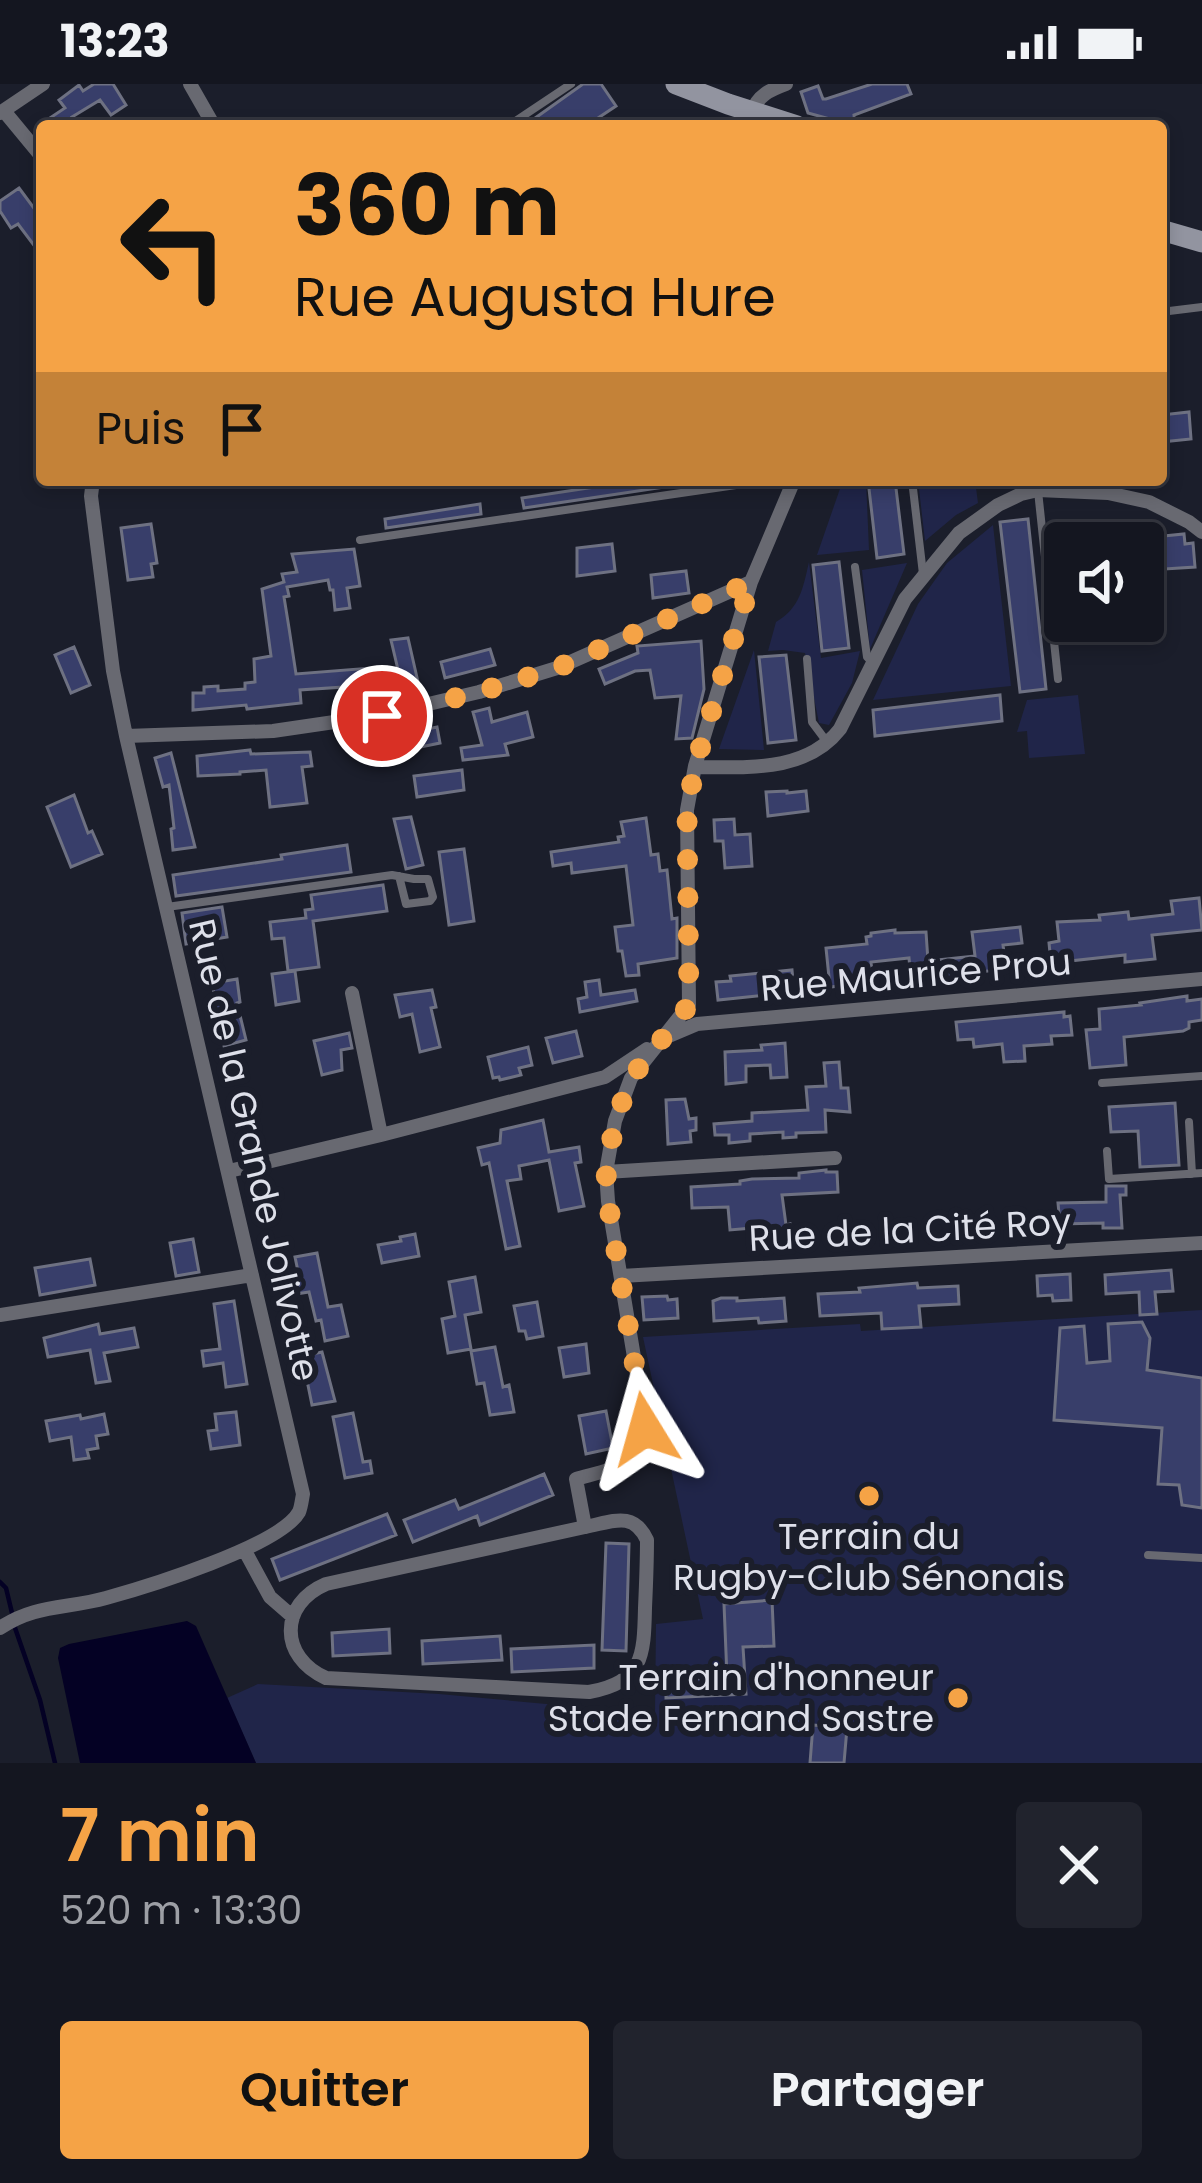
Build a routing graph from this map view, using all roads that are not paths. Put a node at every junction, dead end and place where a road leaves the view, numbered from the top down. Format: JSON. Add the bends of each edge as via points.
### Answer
{"nodes":[{"id":1,"x":43,"y":84,"type":"edge"},
{"id":2,"x":190,"y":84,"type":"edge"},
{"id":3,"x":571,"y":84,"type":"edge"},
{"id":4,"x":676,"y":84,"type":"edge"},
{"id":5,"x":786,"y":84,"type":"edge"},
{"id":6,"x":25,"y":89,"type":"edge"},
{"id":7,"x":730,"y":105,"type":"edge"},
{"id":8,"x":2,"y":112,"type":"edge"},
{"id":9,"x":211,"y":120,"type":"edge"},
{"id":10,"x":517,"y":120,"type":"edge"},
{"id":11,"x":778,"y":120,"type":"edge"},
{"id":12,"x":36,"y":150,"type":"edge"},
{"id":13,"x":1167,"y":232,"type":"edge"},
{"id":14,"x":1202,"y":242,"type":"edge"},
{"id":15,"x":1202,"y":307,"type":"edge"},
{"id":16,"x":1167,"y":311,"type":"edge"},
{"id":17,"x":92,"y":486,"type":"edge"},
{"id":18,"x":729,"y":486,"type":"edge"},
{"id":19,"x":791,"y":486,"type":"edge"},
{"id":20,"x":912,"y":486,"type":"edge"},
{"id":21,"x":1038,"y":490,"type":"junction"},
{"id":22,"x":1202,"y":532,"type":"edge"},
{"id":23,"x":361,"y":540,"type":"dead end"},
{"id":24,"x":855,"y":567,"type":"dead end"},
{"id":25,"x":923,"y":575,"type":"junction"},
{"id":26,"x":751,"y":582,"type":"junction"},
{"id":27,"x":807,"y":658,"type":"dead end"},
{"id":28,"x":873,"y":663,"type":"junction"},
{"id":29,"x":1058,"y":679,"type":"dead end"},
{"id":30,"x":126,"y":736,"type":"junction"},
{"id":31,"x":828,"y":744,"type":"junction"},
{"id":32,"x":694,"y":767,"type":"junction"},
{"id":33,"x":399,"y":877,"type":"junction"},
{"id":34,"x":166,"y":907,"type":"junction"},
{"id":35,"x":1202,"y":979,"type":"edge"},
{"id":36,"x":352,"y":993,"type":"dead end"},
{"id":37,"x":658,"y":1041,"type":"junction"},
{"id":38,"x":1202,"y":1076,"type":"edge"},
{"id":39,"x":1102,"y":1083,"type":"dead end"},
{"id":40,"x":1189,"y":1122,"type":"dead end"},
{"id":41,"x":381,"y":1135,"type":"junction"},
{"id":42,"x":1107,"y":1151,"type":"dead end"},
{"id":43,"x":835,"y":1158,"type":"dead end"},
{"id":44,"x":229,"y":1171,"type":"junction"},
{"id":45,"x":606,"y":1172,"type":"junction"},
{"id":46,"x":1197,"y":1174,"type":"edge"},
{"id":47,"x":1202,"y":1243,"type":"edge"},
{"id":48,"x":252,"y":1275,"type":"junction"},
{"id":49,"x":621,"y":1276,"type":"junction"},
{"id":50,"x":0,"y":1316,"type":"edge"},
{"id":51,"x":585,"y":1527,"type":"junction"},
{"id":52,"x":244,"y":1551,"type":"junction"},
{"id":53,"x":1148,"y":1555,"type":"dead end"},
{"id":54,"x":1202,"y":1558,"type":"edge"},
{"id":55,"x":293,"y":1617,"type":"junction"},
{"id":56,"x":0,"y":1628,"type":"edge"}],
"edges":[{"from":1,"to":6,"type":"street"},
{"from":2,"to":9,"type":"street"},
{"from":3,"to":10,"type":"lane"},
{"from":4,"to":7,"type":"main road"},
{"from":5,"to":7,"type":"street"},
{"from":6,"to":8,"type":"street"},
{"from":7,"to":11,"type":"main road"},
{"from":8,"to":12,"type":"street"},
{"from":13,"to":14,"type":"main road"},
{"from":15,"to":16,"type":"lane"},
{"from":17,"to":30,"type":"street","name":"Rue de la Grande Jolivotte"},
{"from":18,"to":23,"type":"lane"},
{"from":19,"to":26,"type":"street"},
{"from":20,"to":25,"type":"lane"},
{"from":21,"to":22,"type":"street","via":[[1149,502]]},
{"from":21,"to":25,"type":"street","via":[[980,516]]},
{"from":21,"to":29,"type":"lane"},
{"from":24,"to":28,"type":"lane"},
{"from":25,"to":28,"type":"street"},
{"from":26,"to":30,"type":"street","via":[[557,668],[382,716]]},
{"from":26,"to":32,"type":"street"},
{"from":27,"to":31,"type":"lane","via":[[812,722]]},
{"from":28,"to":31,"type":"street"},
{"from":30,"to":34,"type":"street","name":"Rue de la Grande Jolivotte"},
{"from":31,"to":32,"type":"street","via":[[800,760]]},
{"from":32,"to":37,"type":"street","via":[[687,810],[689,1005]]},
{"from":33,"to":33,"type":"lane","via":[[428,879],[433,897],[406,904]]},
{"from":33,"to":34,"type":"lane"},
{"from":34,"to":44,"type":"street","name":"Rue de la Grande Jolivotte"},
{"from":35,"to":37,"type":"street","name":"Rue Maurice Prou","via":[[697,1024]]},
{"from":36,"to":41,"type":"street"},
{"from":37,"to":41,"type":"street","name":"Rue Maurice Prou","via":[[604,1077]]},
{"from":37,"to":45,"type":"street","via":[[631,1078]]},
{"from":38,"to":39,"type":"lane"},
{"from":40,"to":46,"type":"lane"},
{"from":41,"to":44,"type":"street","name":"Rue Maurice Prou"},
{"from":42,"to":46,"type":"lane","via":[[1109,1179]]},
{"from":43,"to":45,"type":"street"},
{"from":44,"to":48,"type":"street","name":"Rue de la Grande Jolivotte"},
{"from":45,"to":49,"type":"street"},
{"from":47,"to":49,"type":"street","name":"Rue de la Cité Roy"},
{"from":48,"to":50,"type":"street"},
{"from":48,"to":52,"type":"street","name":"Rue de la Grande Jolivotte","via":[[303,1494],[292,1520]]},
{"from":49,"to":51,"type":"street","via":[[645,1436],[626,1462],[575,1478]]},
{"from":51,"to":55,"type":"street","via":[[326,1584],[303,1597]]},
{"from":51,"to":55,"type":"street","via":[[628,1520],[647,1540],[643,1654],[630,1675],[605,1689],[326,1678],[293,1649]]},
{"from":52,"to":55,"type":"street","via":[[270,1597]]},
{"from":52,"to":56,"type":"street","name":"Rue de la Grande Jolivotte","via":[[102,1599],[25,1613]]},
{"from":53,"to":54,"type":"lane"}]}
